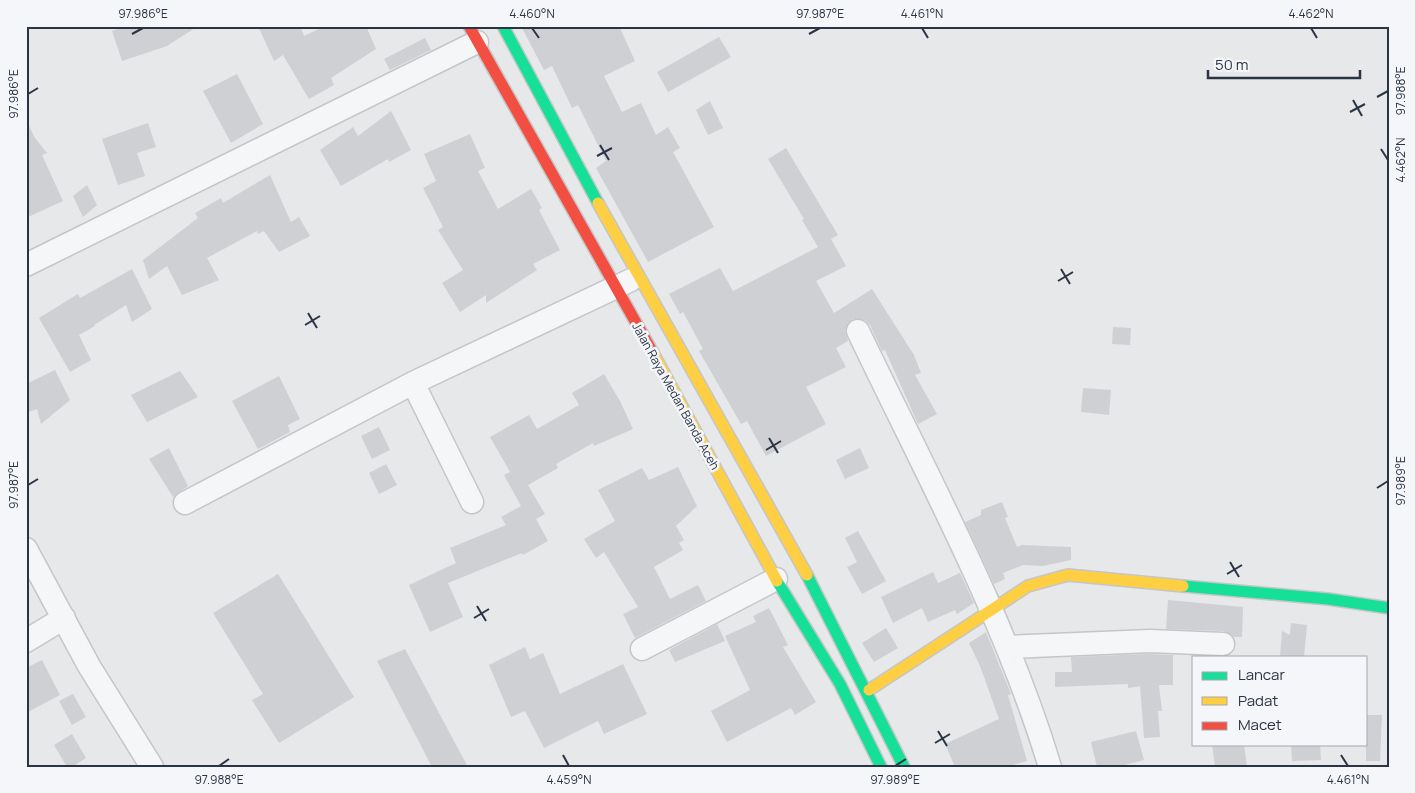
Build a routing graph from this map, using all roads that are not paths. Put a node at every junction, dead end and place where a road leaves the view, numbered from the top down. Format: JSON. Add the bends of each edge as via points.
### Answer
{"nodes":[{"id":1,"x":503,"y":26,"type":"edge"},
{"id":2,"x":473,"y":34,"type":"edge"},
{"id":3,"x":26,"y":265,"type":"edge"},
{"id":4,"x":639,"y":275,"type":"junction"},
{"id":5,"x":617,"y":288,"type":"junction"},
{"id":6,"x":858,"y":331,"type":"dead end"},
{"id":7,"x":413,"y":384,"type":"junction"},
{"id":8,"x":472,"y":502,"type":"dead end"},
{"id":9,"x":185,"y":503,"type":"dead end"},
{"id":10,"x":26,"y":549,"type":"edge"},
{"id":11,"x":32,"y":574,"type":"edge"},
{"id":12,"x":776,"y":579,"type":"junction"},
{"id":13,"x":1389,"y":608,"type":"edge"},
{"id":14,"x":991,"y":610,"type":"junction"},
{"id":15,"x":64,"y":618,"type":"junction"},
{"id":16,"x":26,"y":641,"type":"edge"},
{"id":17,"x":1223,"y":644,"type":"dead end"},
{"id":18,"x":1007,"y":647,"type":"junction"},
{"id":19,"x":642,"y":649,"type":"dead end"},
{"id":20,"x":869,"y":690,"type":"junction"},
{"id":21,"x":152,"y":767,"type":"edge"},
{"id":22,"x":881,"y":767,"type":"edge"},
{"id":23,"x":904,"y":767,"type":"edge"},
{"id":24,"x":1050,"y":767,"type":"edge"}],
"edges":[{"from":1,"to":4,"type":"main road"},
{"from":2,"to":3,"type":"street"},
{"from":2,"to":5,"type":"main road","name":"Jalan Raya Medan Banda Aceh"},
{"from":4,"to":5,"type":"street"},
{"from":4,"to":20,"type":"main road"},
{"from":5,"to":7,"type":"street"},
{"from":5,"to":12,"type":"main road","name":"Jalan Raya Medan Banda Aceh"},
{"from":6,"to":14,"type":"street"},
{"from":7,"to":8,"type":"street"},
{"from":7,"to":9,"type":"street"},
{"from":10,"to":11,"type":"street"},
{"from":11,"to":15,"type":"street"},
{"from":12,"to":19,"type":"street"},
{"from":12,"to":22,"type":"main road","name":"Jalan Raya Medan Banda Aceh","via":[[840,684]]},
{"from":13,"to":14,"type":"main road","via":[[1328,599],[1068,575],[1028,586]]},
{"from":14,"to":18,"type":"street"},
{"from":14,"to":20,"type":"main road"},
{"from":15,"to":16,"type":"street"},
{"from":15,"to":21,"type":"street","via":[[89,666]]},
{"from":17,"to":18,"type":"street","via":[[1150,641]]},
{"from":18,"to":24,"type":"street","via":[[1033,711]]},
{"from":20,"to":23,"type":"main road"}]}
